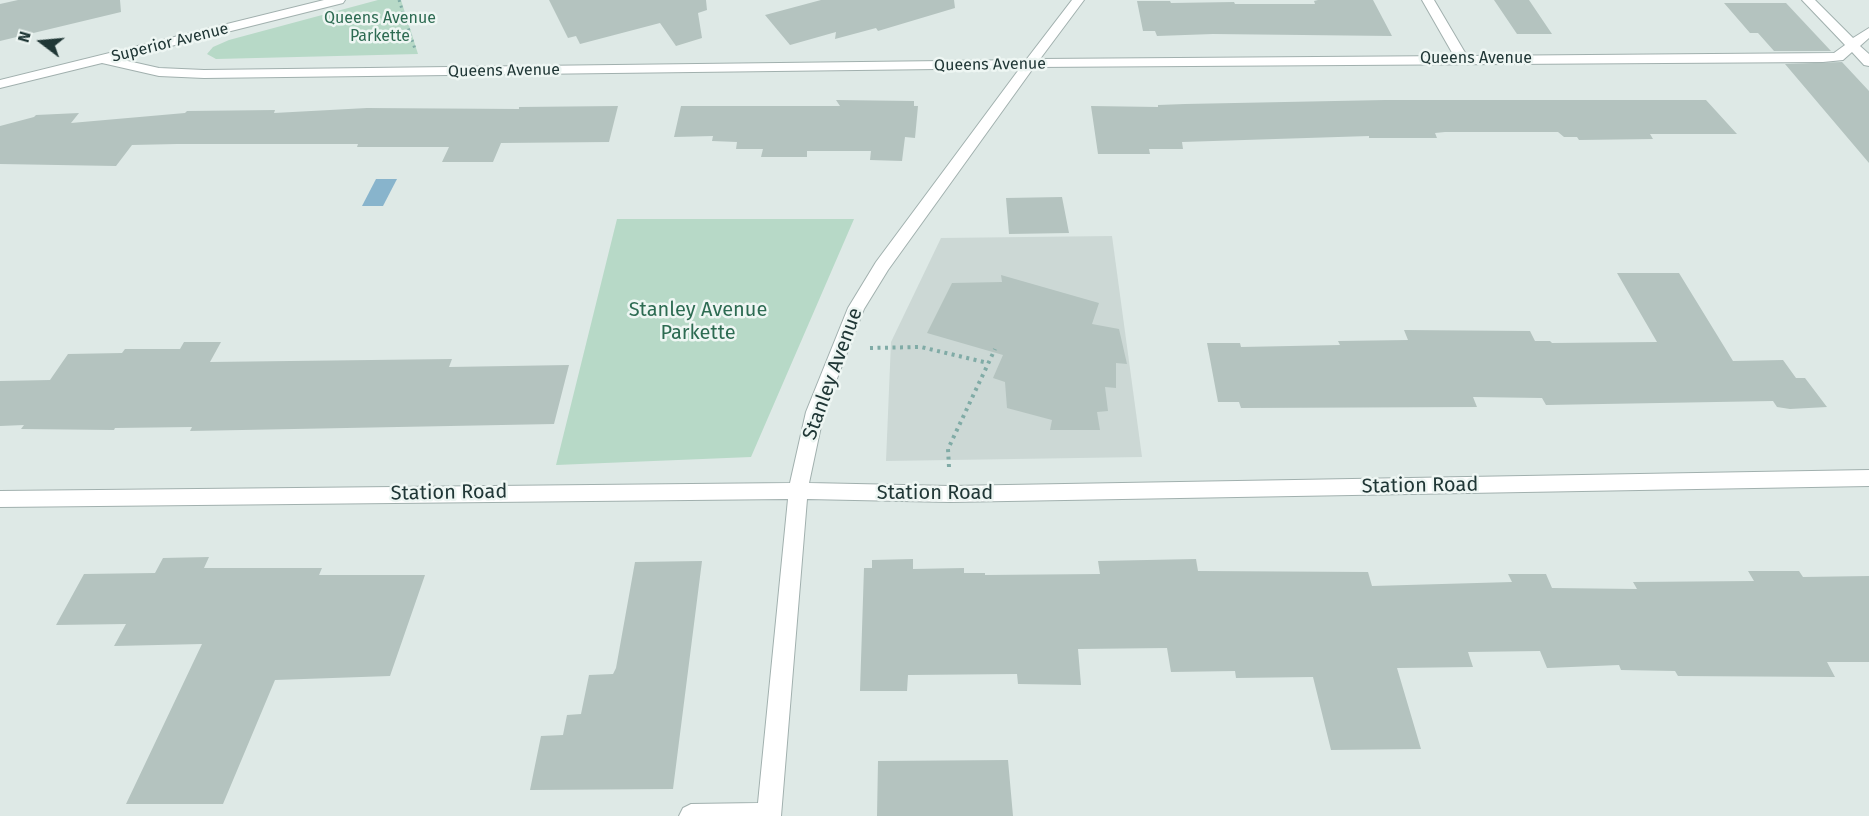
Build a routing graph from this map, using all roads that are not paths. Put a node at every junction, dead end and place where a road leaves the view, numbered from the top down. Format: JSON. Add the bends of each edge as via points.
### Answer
{"nodes":[{"id":1,"x":339,"y":0,"type":"edge"},
{"id":2,"x":1078,"y":0,"type":"edge"},
{"id":3,"x":1428,"y":0,"type":"edge"},
{"id":4,"x":1808,"y":0,"type":"edge"},
{"id":5,"x":1869,"y":32,"type":"edge"},
{"id":6,"x":1851,"y":44,"type":"junction"},
{"id":7,"x":104,"y":59,"type":"junction"},
{"id":8,"x":1462,"y":60,"type":"junction"},
{"id":9,"x":1869,"y":62,"type":"edge"},
{"id":10,"x":1031,"y":64,"type":"junction"},
{"id":11,"x":0,"y":84,"type":"edge"},
{"id":12,"x":1869,"y":478,"type":"edge"},
{"id":13,"x":798,"y":491,"type":"junction"},
{"id":14,"x":0,"y":499,"type":"edge"},
{"id":15,"x":769,"y":815,"type":"edge"},
{"id":16,"x":691,"y":816,"type":"edge"}],
"edges":[{"from":1,"to":7,"type":"street","name":"Superior Avenue"},
{"from":2,"to":10,"type":"street","name":"Stanley Avenue"},
{"from":3,"to":8,"type":"street"},
{"from":4,"to":6,"type":"street"},
{"from":5,"to":6,"type":"street","name":"Queens Avenue"},
{"from":6,"to":8,"type":"street","name":"Queens Avenue","via":[[1838,57]]},
{"from":6,"to":9,"type":"street"},
{"from":7,"to":10,"type":"street","name":"Queens Avenue","via":[[159,72],[182,73]]},
{"from":7,"to":11,"type":"street","name":"Superior Avenue"},
{"from":8,"to":10,"type":"street","name":"Queens Avenue"},
{"from":10,"to":13,"type":"street","name":"Stanley Avenue","via":[[882,266],[856,308],[815,412]]},
{"from":12,"to":13,"type":"street","name":"Station Road","via":[[950,494]]},
{"from":13,"to":14,"type":"street","name":"Station Road"},
{"from":13,"to":15,"type":"street","name":"Stanley Avenue"},
{"from":15,"to":16,"type":"street"}]}
